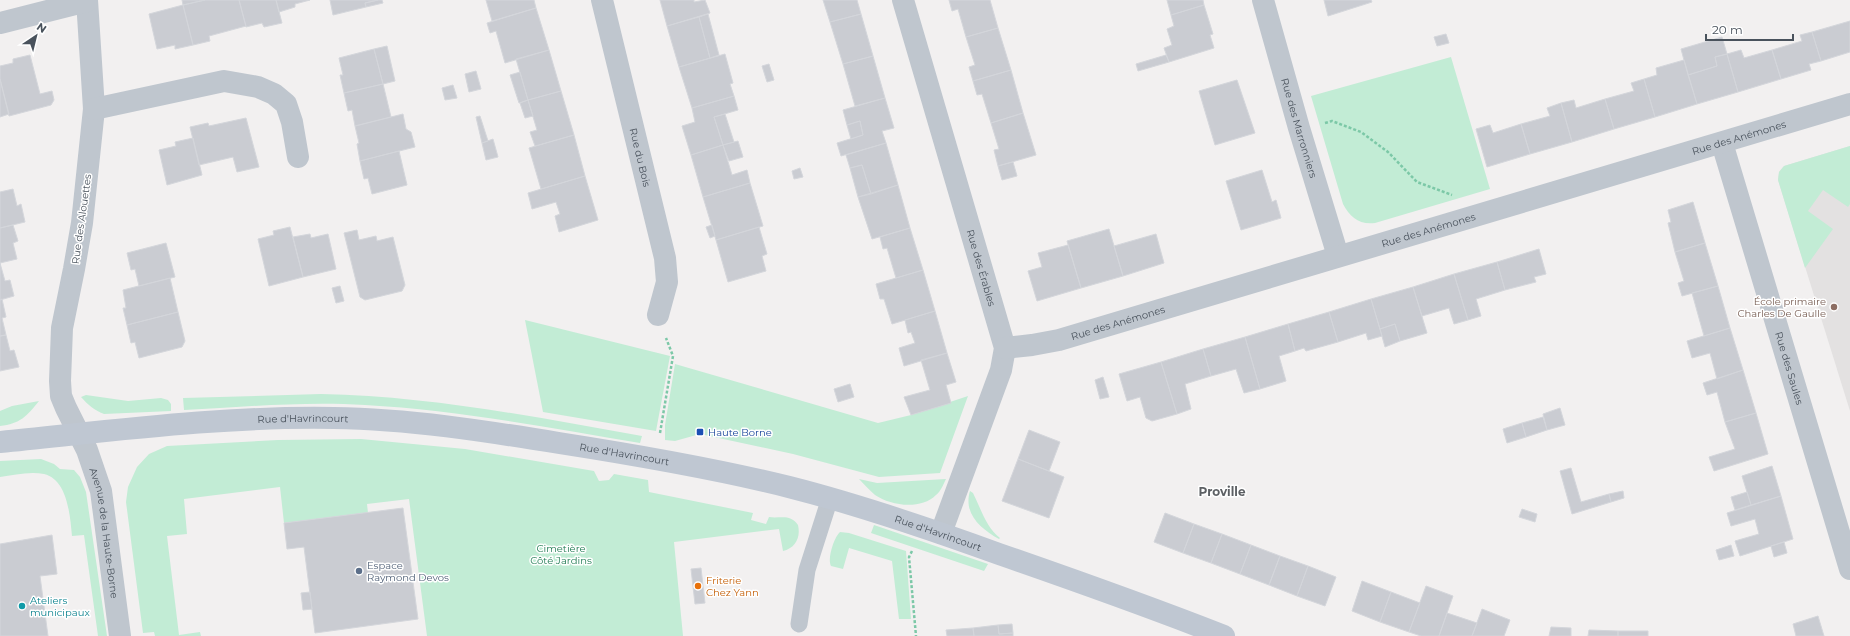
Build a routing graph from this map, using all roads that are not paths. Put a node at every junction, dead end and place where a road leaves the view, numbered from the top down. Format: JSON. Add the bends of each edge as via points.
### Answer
{"nodes":[{"id":1,"x":602,"y":0,"type":"edge"},
{"id":2,"x":903,"y":0,"type":"edge"},
{"id":3,"x":1263,"y":0,"type":"edge"},
{"id":4,"x":87,"y":1,"type":"edge"},
{"id":5,"x":0,"y":23,"type":"edge"},
{"id":6,"x":1850,"y":104,"type":"edge"},
{"id":7,"x":94,"y":109,"type":"junction"},
{"id":8,"x":1722,"y":143,"type":"junction"},
{"id":9,"x":298,"y":157,"type":"dead end"},
{"id":10,"x":1338,"y":256,"type":"junction"},
{"id":11,"x":658,"y":315,"type":"road end"},
{"id":12,"x":1005,"y":348,"type":"junction"},
{"id":13,"x":78,"y":433,"type":"junction"},
{"id":14,"x":0,"y":442,"type":"edge"},
{"id":15,"x":830,"y":498,"type":"junction"},
{"id":16,"x":933,"y":530,"type":"junction"},
{"id":17,"x":1850,"y":569,"type":"edge"},
{"id":18,"x":800,"y":624,"type":"dead end"},
{"id":19,"x":120,"y":636,"type":"edge"},
{"id":20,"x":1224,"y":636,"type":"edge"}],
"edges":[{"from":1,"to":11,"type":"street","name":"Rue du Bois","via":[[665,258],[668,282]]},
{"from":2,"to":12,"type":"street","name":"Rue des Érables"},
{"from":3,"to":10,"type":"street","name":"Rue des Marronniers"},
{"from":4,"to":5,"type":"street"},
{"from":4,"to":7,"type":"street","name":"Rue des Alouettes"},
{"from":6,"to":8,"type":"street","name":"Rue des Anémones"},
{"from":7,"to":9,"type":"street","via":[[224,81],[258,87],[274,94],[286,104]]},
{"from":7,"to":13,"type":"street","name":"Rue des Alouettes","via":[[82,224],[60,344],[61,396]]},
{"from":8,"to":10,"type":"street","name":"Rue des Anémones"},
{"from":8,"to":17,"type":"street","name":"Rue des Saules"},
{"from":10,"to":12,"type":"street","name":"Rue des Anémones","via":[[1059,340]]},
{"from":12,"to":16,"type":"street","name":"Rue des Érables","via":[[1001,370]]},
{"from":13,"to":14,"type":"street","name":"Rue d'Havrincourt"},
{"from":13,"to":15,"type":"street","name":"Rue d'Havrincourt","via":[[261,419],[370,419],[516,436],[653,458],[756,479]]},
{"from":13,"to":19,"type":"street","name":"Avenue de la Haute-Borne","via":[[101,492]]},
{"from":15,"to":16,"type":"street","name":"Rue d'Havrincourt"},
{"from":15,"to":18,"type":"lane","via":[[807,570]]},
{"from":16,"to":20,"type":"street","name":"Rue d'Havrincourt"}]}
